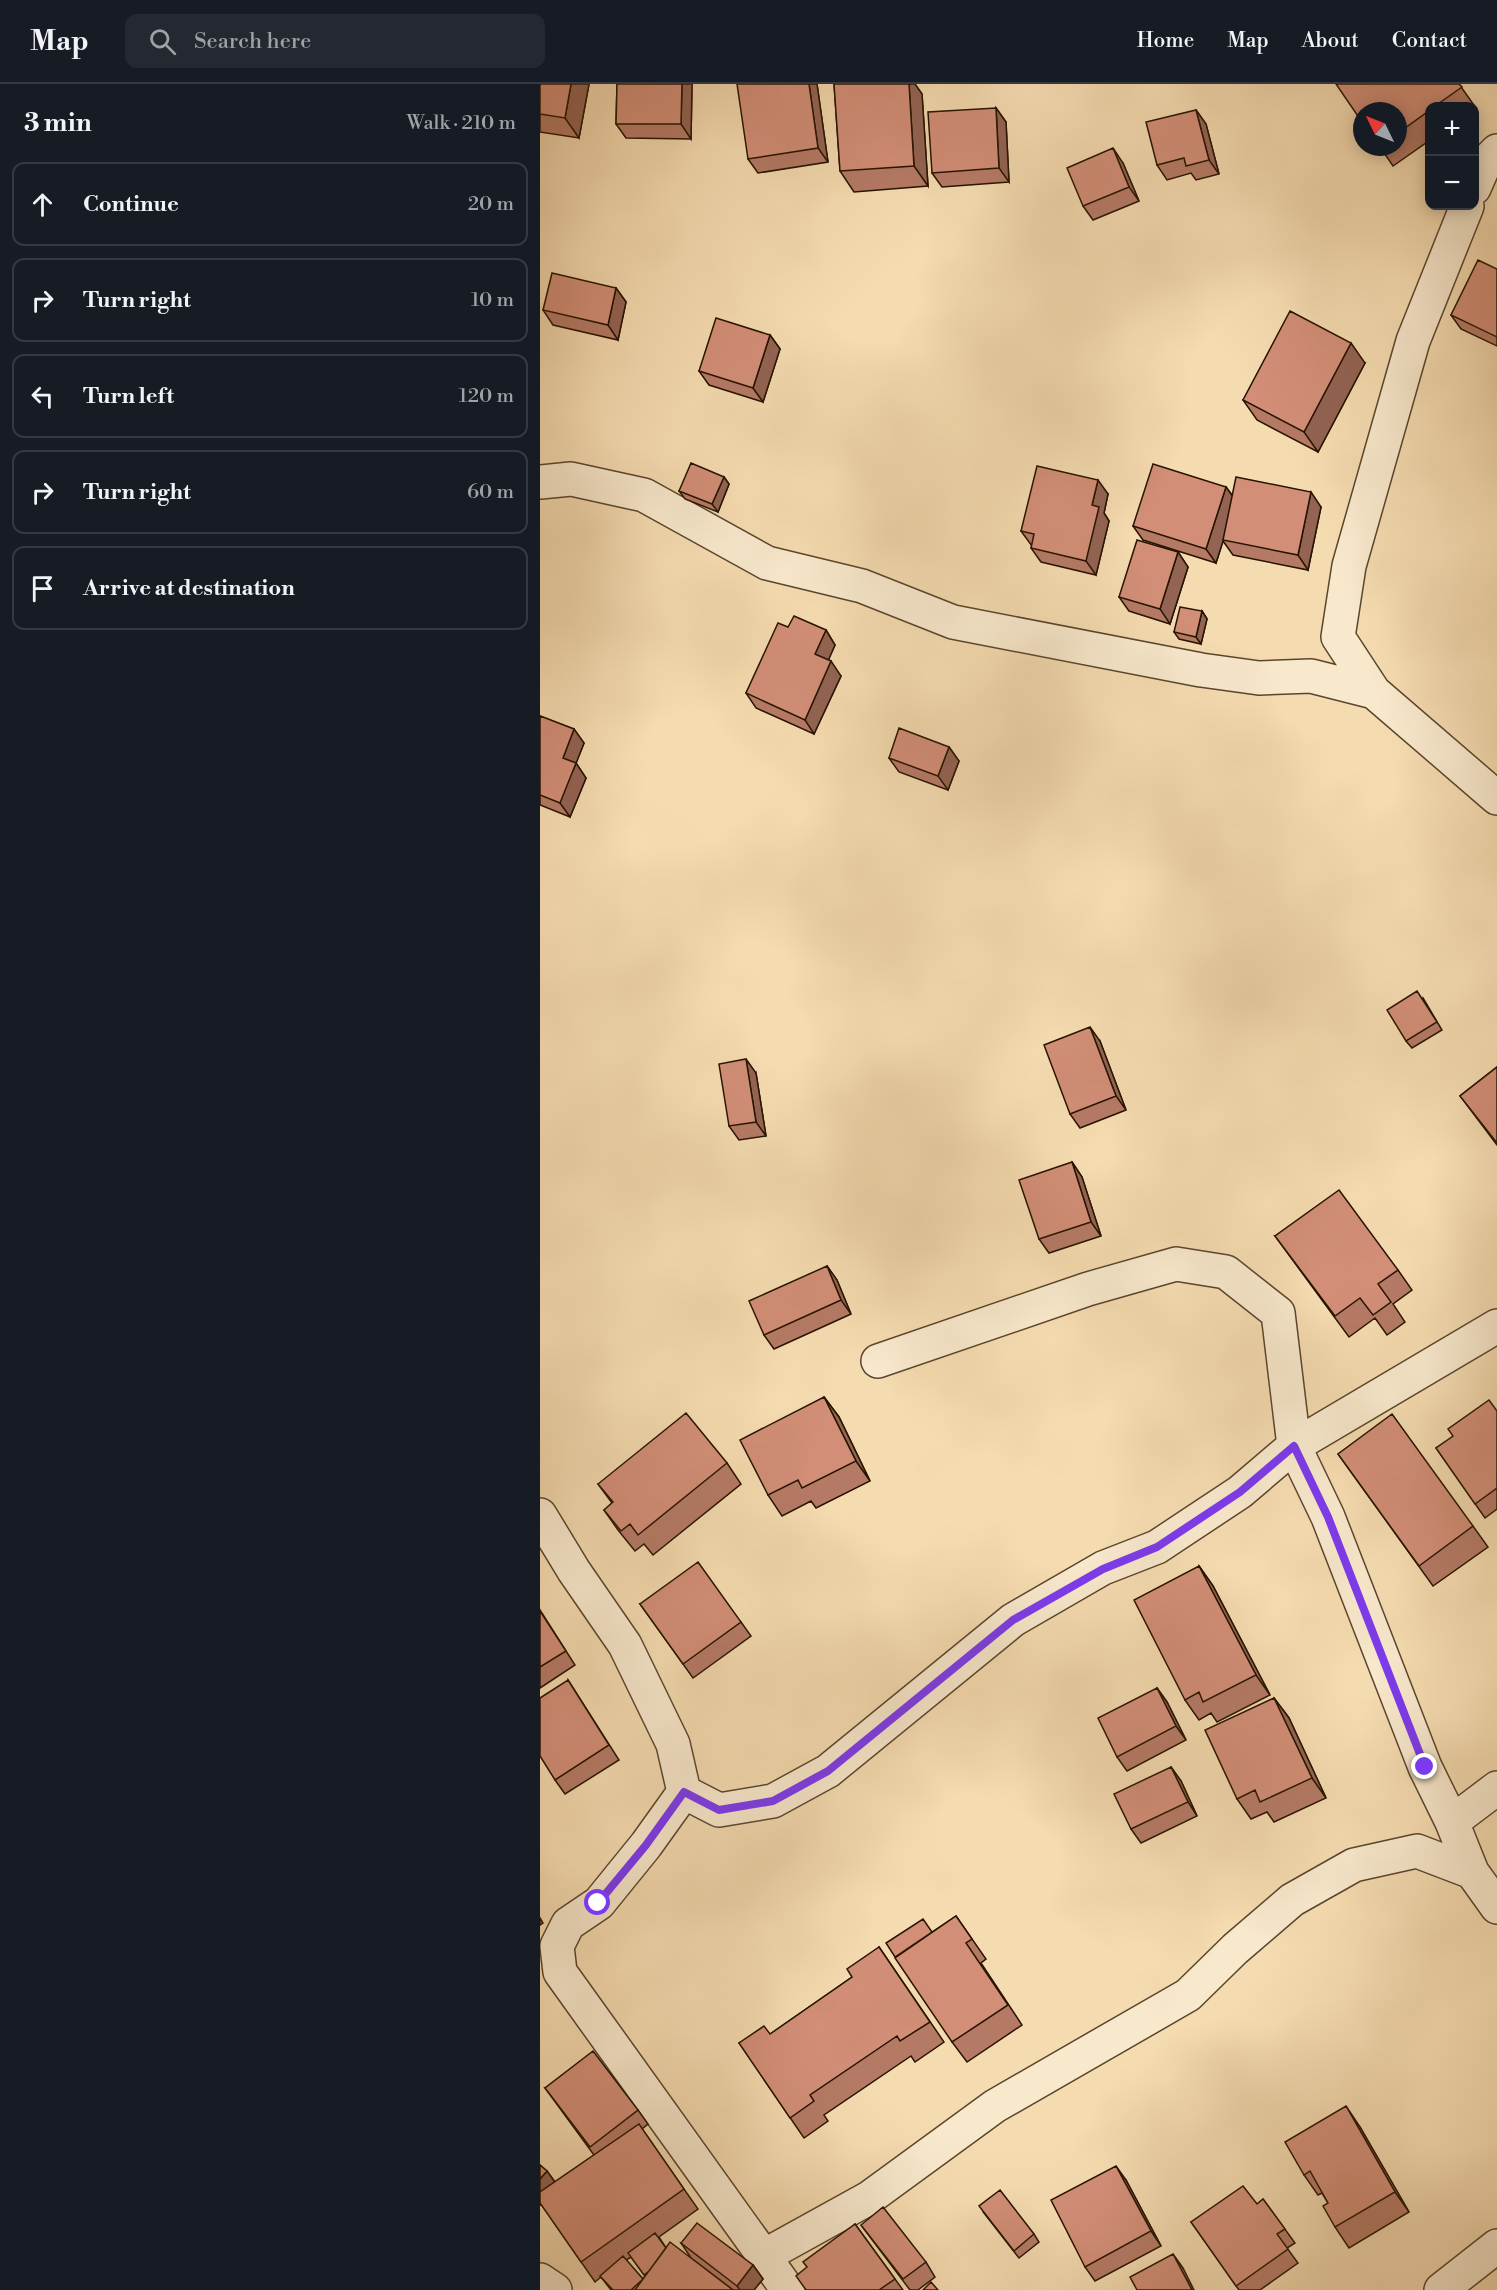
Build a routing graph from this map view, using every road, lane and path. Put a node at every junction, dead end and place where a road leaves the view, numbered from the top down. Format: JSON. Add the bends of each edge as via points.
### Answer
{"nodes":[{"id":1,"x":1497,"y":151,"type":"edge"},
{"id":2,"x":1479,"y":177,"type":"edge"},
{"id":3,"x":1465,"y":210,"type":"edge"},
{"id":4,"x":540,"y":482,"type":"edge"},
{"id":5,"x":1374,"y":692,"type":"junction"},
{"id":6,"x":1497,"y":798,"type":"edge"},
{"id":7,"x":1497,"y":1326,"type":"edge"},
{"id":8,"x":878,"y":1361,"type":"dead end"},
{"id":9,"x":1294,"y":1446,"type":"junction"},
{"id":10,"x":540,"y":1515,"type":"edge"},
{"id":11,"x":1497,"y":1788,"type":"edge"},
{"id":12,"x":684,"y":1792,"type":"junction"},
{"id":13,"x":1452,"y":1822,"type":"junction"},
{"id":14,"x":1472,"y":1872,"type":"junction"},
{"id":15,"x":1497,"y":1907,"type":"edge"},
{"id":16,"x":1497,"y":2246,"type":"edge"},
{"id":17,"x":764,"y":2256,"type":"junction"},
{"id":18,"x":540,"y":2280,"type":"edge"},
{"id":19,"x":555,"y":2290,"type":"edge"},
{"id":20,"x":788,"y":2290,"type":"edge"},
{"id":21,"x":1440,"y":2290,"type":"edge"}],
"edges":[{"from":1,"to":2,"type":"street"},
{"from":3,"to":5,"type":"street","via":[[1413,341],[1349,566],[1338,637]]},
{"from":4,"to":5,"type":"street","via":[[571,479],[644,495],[766,563],[862,586],[953,622],[1201,670],[1259,678],[1311,676]]},
{"from":5,"to":6,"type":"street"},
{"from":7,"to":9,"type":"street"},
{"from":8,"to":9,"type":"street","via":[[1088,1289],[1176,1264],[1226,1272],[1278,1313]]},
{"from":9,"to":12,"type":"street","via":[[1240,1492],[1157,1547],[1103,1569],[1013,1620],[828,1771],[773,1801],[719,1810]]},
{"from":9,"to":13,"type":"street","via":[[1328,1517],[1425,1767]]},
{"from":10,"to":12,"type":"street","via":[[624,1645],[672,1744]]},
{"from":11,"to":13,"type":"street"},
{"from":12,"to":17,"type":"street","via":[[598,1903],[568,1924],[556,1946],[560,1972]]},
{"from":13,"to":14,"type":"street"},
{"from":14,"to":15,"type":"street"},
{"from":14,"to":17,"type":"street","via":[[1418,1851],[1354,1865],[1292,1900],[1188,1995],[995,2106],[869,2198]]},
{"from":16,"to":21,"type":"street"},
{"from":17,"to":20,"type":"street"},
{"from":18,"to":19,"type":"street"}]}
